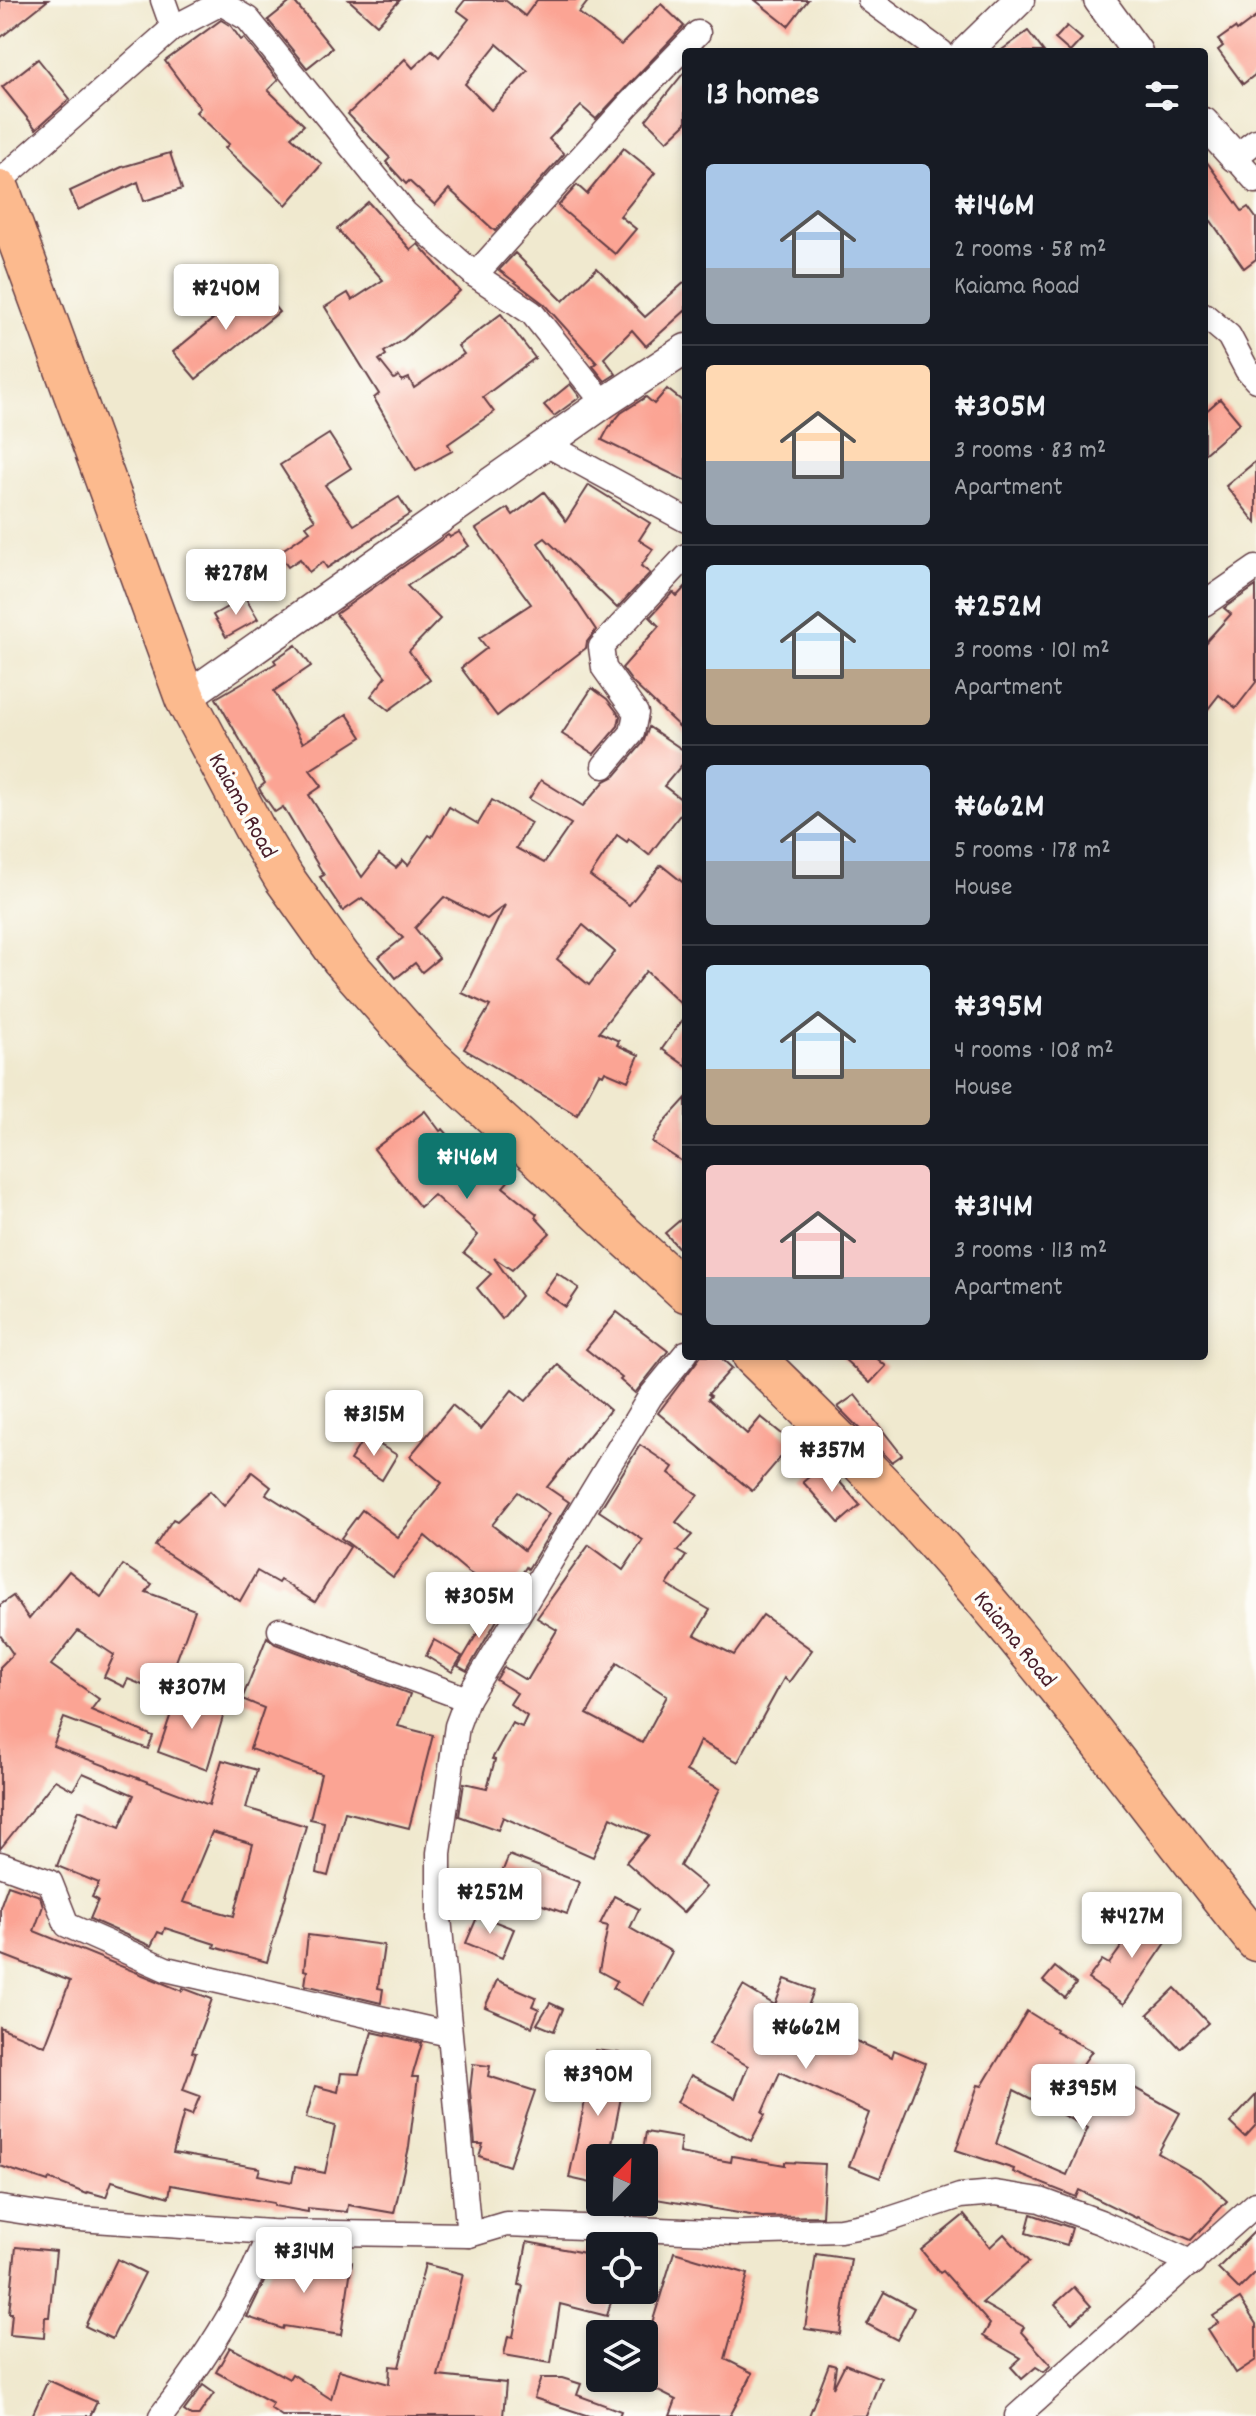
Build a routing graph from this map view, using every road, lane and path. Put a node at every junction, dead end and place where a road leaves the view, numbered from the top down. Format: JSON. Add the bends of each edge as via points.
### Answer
{"nodes":[{"id":1,"x":163,"y":0,"type":"edge"},
{"id":2,"x":870,"y":0,"type":"edge"},
{"id":3,"x":1019,"y":0,"type":"edge"},
{"id":4,"x":1099,"y":0,"type":"edge"},
{"id":5,"x":222,"y":2,"type":"edge"},
{"id":6,"x":173,"y":28,"type":"junction"},
{"id":7,"x":698,"y":33,"type":"dead end"},
{"id":8,"x":683,"y":48,"type":"edge"},
{"id":9,"x":936,"y":48,"type":"edge"},
{"id":10,"x":970,"y":48,"type":"edge"},
{"id":11,"x":1134,"y":48,"type":"edge"},
{"id":12,"x":682,"y":49,"type":"edge"},
{"id":13,"x":1208,"y":125,"type":"edge"},
{"id":14,"x":1246,"y":149,"type":"edge"},
{"id":15,"x":0,"y":181,"type":"edge"},
{"id":16,"x":1256,"y":181,"type":"edge"},
{"id":17,"x":0,"y":191,"type":"edge"},
{"id":18,"x":475,"y":275,"type":"junction"},
{"id":19,"x":1208,"y":318,"type":"edge"},
{"id":20,"x":682,"y":352,"type":"edge"},
{"id":21,"x":1256,"y":380,"type":"edge"},
{"id":22,"x":604,"y":403,"type":"junction"},
{"id":23,"x":546,"y":444,"type":"junction"},
{"id":24,"x":682,"y":518,"type":"edge"},
{"id":25,"x":682,"y":560,"type":"edge"},
{"id":26,"x":1256,"y":568,"type":"edge"},
{"id":27,"x":1208,"y":601,"type":"edge"},
{"id":28,"x":185,"y":698,"type":"junction"},
{"id":29,"x":604,"y":766,"type":"dead end"},
{"id":30,"x":682,"y":1288,"type":"edge"},
{"id":31,"x":682,"y":1358,"type":"edge"},
{"id":32,"x":757,"y":1360,"type":"edge"},
{"id":33,"x":280,"y":1630,"type":"dead end"},
{"id":34,"x":467,"y":1699,"type":"junction"},
{"id":35,"x":0,"y":1864,"type":"edge"},
{"id":36,"x":1256,"y":1941,"type":"edge"},
{"id":37,"x":449,"y":2034,"type":"junction"},
{"id":38,"x":1256,"y":2204,"type":"edge"},
{"id":39,"x":0,"y":2208,"type":"edge"},
{"id":40,"x":270,"y":2232,"type":"junction"},
{"id":41,"x":469,"y":2235,"type":"junction"},
{"id":42,"x":1193,"y":2263,"type":"junction"},
{"id":43,"x":161,"y":2416,"type":"edge"},
{"id":44,"x":1017,"y":2416,"type":"edge"}],
"edges":[{"from":1,"to":6,"type":"street"},
{"from":2,"to":9,"type":"street"},
{"from":3,"to":10,"type":"street"},
{"from":4,"to":11,"type":"street"},
{"from":5,"to":6,"type":"street"},
{"from":5,"to":18,"type":"street","via":[[248,19],[405,213]]},
{"from":6,"to":15,"type":"street"},
{"from":7,"to":8,"type":"street"},
{"from":12,"to":18,"type":"street"},
{"from":13,"to":14,"type":"street"},
{"from":14,"to":16,"type":"street"},
{"from":17,"to":28,"type":"highway","name":"Kaiama Road"},
{"from":18,"to":22,"type":"street","via":[[532,313]]},
{"from":19,"to":21,"type":"street","via":[[1229,336]]},
{"from":20,"to":22,"type":"street"},
{"from":22,"to":23,"type":"street"},
{"from":23,"to":24,"type":"street"},
{"from":23,"to":28,"type":"street"},
{"from":25,"to":29,"type":"street","via":[[601,647],[604,668],[636,713],[632,733]]},
{"from":26,"to":27,"type":"street"},
{"from":28,"to":30,"type":"highway","name":"Kaiama Road","via":[[284,878],[367,991],[422,1050]]},
{"from":31,"to":34,"type":"street","via":[[650,1397]]},
{"from":32,"to":36,"type":"highway","name":"Kaiama Road","via":[[858,1458],[961,1571]]},
{"from":33,"to":34,"type":"street"},
{"from":34,"to":37,"type":"street","via":[[457,1726],[439,1853]]},
{"from":35,"to":37,"type":"street","via":[[50,1882],[67,1925],[166,1969]]},
{"from":37,"to":41,"type":"street"},
{"from":38,"to":42,"type":"street"},
{"from":39,"to":40,"type":"street","via":[[65,2218]]},
{"from":40,"to":41,"type":"street"},
{"from":40,"to":43,"type":"street","via":[[239,2301]]},
{"from":41,"to":42,"type":"street","via":[[506,2224],[736,2233],[840,2230],[960,2196],[995,2193],[1040,2200]]},
{"from":42,"to":44,"type":"street"}]}
